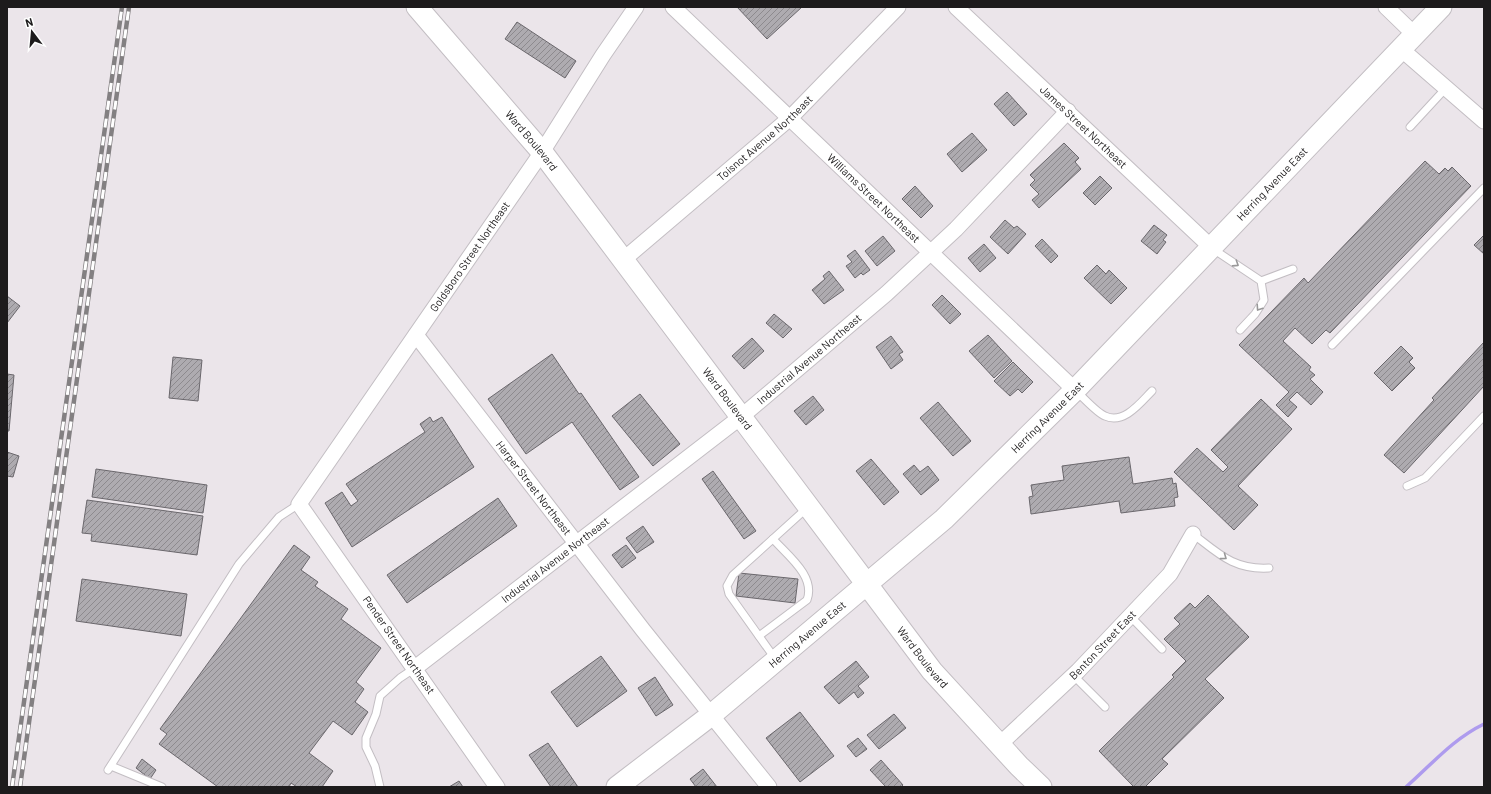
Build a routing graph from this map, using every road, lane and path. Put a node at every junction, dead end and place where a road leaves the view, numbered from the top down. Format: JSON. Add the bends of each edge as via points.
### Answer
{"nodes":[{"id":1,"x":417,"y":7,"type":"edge"},
{"id":2,"x":636,"y":7,"type":"edge"},
{"id":3,"x":672,"y":7,"type":"edge"},
{"id":4,"x":898,"y":7,"type":"edge"},
{"id":5,"x":956,"y":7,"type":"edge"},
{"id":6,"x":1386,"y":7,"type":"edge"},
{"id":7,"x":1441,"y":7,"type":"edge"},
{"id":8,"x":1408,"y":42,"type":"junction"},
{"id":9,"x":1446,"y":88,"type":"junction"},
{"id":10,"x":1068,"y":111,"type":"junction"},
{"id":11,"x":790,"y":118,"type":"junction"},
{"id":12,"x":1484,"y":121,"type":"edge"},
{"id":13,"x":1410,"y":127,"type":"dead end"},
{"id":14,"x":542,"y":152,"type":"junction"},
{"id":15,"x":1484,"y":188,"type":"edge"},
{"id":16,"x":1211,"y":248,"type":"junction"},
{"id":17,"x":932,"y":253,"type":"junction"},
{"id":18,"x":623,"y":260,"type":"junction"},
{"id":19,"x":1293,"y":269,"type":"dead end"},
{"id":20,"x":1261,"y":281,"type":"junction"},
{"id":21,"x":1240,"y":330,"type":"dead end"},
{"id":22,"x":416,"y":335,"type":"junction"},
{"id":23,"x":1332,"y":345,"type":"dead end"},
{"id":24,"x":1075,"y":390,"type":"junction"},
{"id":25,"x":1152,"y":390,"type":"dead end"},
{"id":26,"x":742,"y":416,"type":"junction"},
{"id":27,"x":1484,"y":416,"type":"edge"},
{"id":28,"x":1407,"y":486,"type":"dead end"},
{"id":29,"x":299,"y":504,"type":"junction"},
{"id":30,"x":809,"y":506,"type":"junction"},
{"id":31,"x":1193,"y":534,"type":"joint"},
{"id":32,"x":773,"y":539,"type":"junction"},
{"id":33,"x":577,"y":544,"type":"junction"},
{"id":34,"x":1269,"y":568,"type":"dead end"},
{"id":35,"x":868,"y":585,"type":"junction"},
{"id":36,"x":1130,"y":616,"type":"junction"},
{"id":37,"x":759,"y":636,"type":"junction"},
{"id":38,"x":1162,"y":649,"type":"dead end"},
{"id":39,"x":776,"y":661,"type":"junction"},
{"id":40,"x":415,"y":668,"type":"junction"},
{"id":41,"x":1073,"y":675,"type":"junction"},
{"id":42,"x":1105,"y":707,"type":"dead end"},
{"id":43,"x":710,"y":716,"type":"junction"},
{"id":44,"x":999,"y":745,"type":"junction"},
{"id":45,"x":162,"y":787,"type":"edge"},
{"id":46,"x":380,"y":787,"type":"edge"},
{"id":47,"x":497,"y":787,"type":"edge"},
{"id":48,"x":617,"y":787,"type":"edge"},
{"id":49,"x":769,"y":787,"type":"edge"},
{"id":50,"x":1041,"y":787,"type":"edge"}],
"edges":[{"from":1,"to":14,"type":"main road","name":"Ward Boulevard"},
{"from":2,"to":14,"type":"street","name":"Goldsboro Street Northeast"},
{"from":3,"to":11,"type":"street","name":"Williams Street Northeast"},
{"from":4,"to":11,"type":"street","name":"Toisnot Avenue Northeast"},
{"from":5,"to":10,"type":"street","name":"James Street Northeast"},
{"from":6,"to":8,"type":"street"},
{"from":7,"to":8,"type":"main road","name":"Herring Avenue East"},
{"from":8,"to":9,"type":"street"},
{"from":8,"to":16,"type":"main road","name":"Herring Avenue East"},
{"from":9,"to":12,"type":"street"},
{"from":9,"to":13,"type":"lane"},
{"from":10,"to":16,"type":"street","name":"James Street Northeast"},
{"from":10,"to":17,"type":"street","name":"Industrial Avenue Northeast"},
{"from":11,"to":17,"type":"street","name":"Williams Street Northeast"},
{"from":11,"to":18,"type":"street","name":"Toisnot Avenue Northeast"},
{"from":14,"to":18,"type":"main road","name":"Ward Boulevard"},
{"from":14,"to":22,"type":"street","name":"Goldsboro Street Northeast"},
{"from":15,"to":23,"type":"lane"},
{"from":16,"to":20,"type":"lane","one_way":true},
{"from":16,"to":24,"type":"main road","name":"Herring Avenue East"},
{"from":17,"to":24,"type":"street","name":"Williams Street Northeast"},
{"from":17,"to":26,"type":"street","name":"Industrial Avenue Northeast"},
{"from":18,"to":26,"type":"main road","name":"Ward Boulevard"},
{"from":19,"to":20,"type":"lane"},
{"from":20,"to":21,"type":"lane","one_way":true,"via":[[1264,300]]},
{"from":22,"to":29,"type":"street","name":"Goldsboro Street Northeast"},
{"from":22,"to":33,"type":"street","name":"Harper Street Northeast"},
{"from":24,"to":25,"type":"lane","via":[[1105,416],[1119,417],[1131,412]]},
{"from":24,"to":35,"type":"main road","name":"Herring Avenue East","via":[[944,519]]},
{"from":26,"to":30,"type":"main road","name":"Ward Boulevard"},
{"from":26,"to":33,"type":"street","name":"Industrial Avenue Northeast"},
{"from":27,"to":28,"type":"lane","via":[[1425,478]]},
{"from":29,"to":40,"type":"street","name":"Pender Street Northeast"},
{"from":29,"to":45,"type":"lane","via":[[279,517],[239,564],[109,768]]},
{"from":30,"to":32,"type":"lane"},
{"from":30,"to":35,"type":"main road","name":"Ward Boulevard"},
{"from":31,"to":34,"type":"lane","one_way":true,"via":[[1231,562],[1252,569]]},
{"from":31,"to":36,"type":"street","name":"Benton Street East","via":[[1170,574]]},
{"from":32,"to":37,"type":"lane","via":[[733,575],[727,586],[729,594]]},
{"from":32,"to":37,"type":"lane","via":[[805,575],[810,592],[808,600]]},
{"from":33,"to":40,"type":"street","name":"Industrial Avenue Northeast"},
{"from":33,"to":43,"type":"street","name":"Harper Street Northeast"},
{"from":35,"to":39,"type":"main road","name":"Herring Avenue East"},
{"from":35,"to":44,"type":"main road","name":"Ward Boulevard","via":[[932,670]]},
{"from":36,"to":38,"type":"lane"},
{"from":36,"to":41,"type":"street","name":"Benton Street East"},
{"from":37,"to":39,"type":"lane"},
{"from":39,"to":43,"type":"main road","name":"Herring Avenue East"},
{"from":40,"to":46,"type":"lane","via":[[380,696],[366,738],[366,746],[375,766]]},
{"from":40,"to":47,"type":"street","name":"Pender Street Northeast"},
{"from":41,"to":42,"type":"lane"},
{"from":41,"to":44,"type":"street","name":"Benton Street East"},
{"from":43,"to":48,"type":"main road","name":"Herring Avenue East"},
{"from":43,"to":49,"type":"street","name":"Harper Street Northeast"},
{"from":44,"to":50,"type":"main road","name":"Ward Boulevard"}]}
